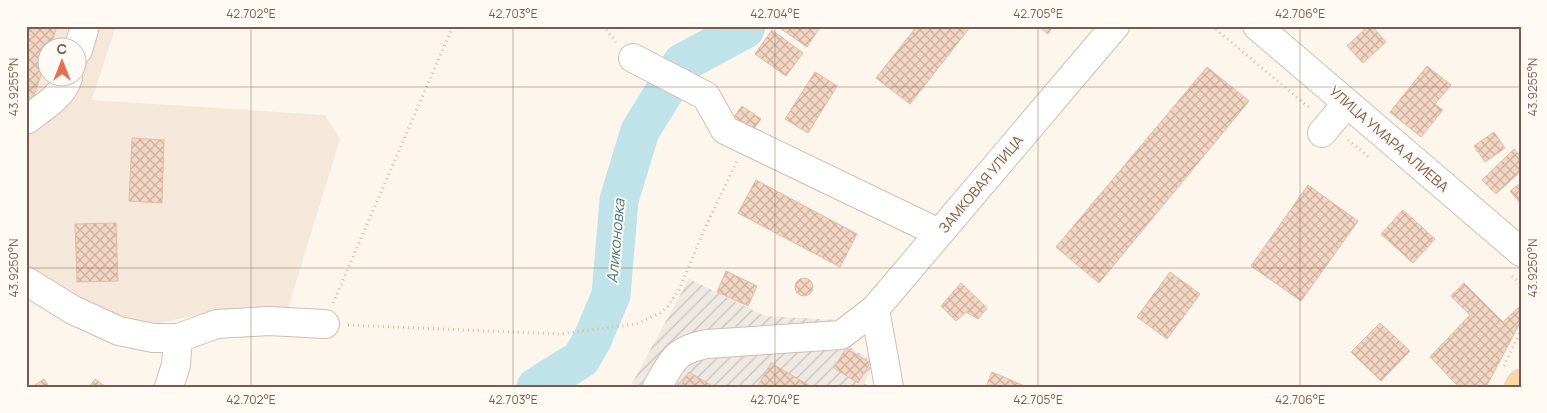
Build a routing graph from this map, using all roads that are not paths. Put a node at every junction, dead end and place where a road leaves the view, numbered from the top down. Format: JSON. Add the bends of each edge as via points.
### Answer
{"nodes":[{"id":1,"x":1115,"y":26,"type":"edge"},
{"id":2,"x":1257,"y":26,"type":"edge"},
{"id":3,"x":633,"y":58,"type":"dead end"},
{"id":4,"x":64,"y":88,"type":"edge"},
{"id":5,"x":1347,"y":102,"type":"junction"},
{"id":6,"x":26,"y":120,"type":"edge"},
{"id":7,"x":1322,"y":133,"type":"dead end"},
{"id":8,"x":939,"y":233,"type":"junction"},
{"id":9,"x":1521,"y":252,"type":"edge"},
{"id":10,"x":26,"y":281,"type":"edge"},
{"id":11,"x":874,"y":309,"type":"junction"},
{"id":12,"x":324,"y":324,"type":"road end"},
{"id":13,"x":178,"y":338,"type":"junction"},
{"id":14,"x":169,"y":387,"type":"edge"},
{"id":15,"x":657,"y":387,"type":"edge"},
{"id":16,"x":889,"y":387,"type":"edge"}],
"edges":[{"from":1,"to":8,"type":"street","name":"ЗАМКОВАЯ УЛИЦА"},
{"from":2,"to":5,"type":"street","name":"УЛИЦА УМАРА АЛИЕВА"},
{"from":3,"to":8,"type":"street","via":[[706,96],[725,130]]},
{"from":4,"to":6,"type":"street"},
{"from":5,"to":7,"type":"street"},
{"from":5,"to":9,"type":"street","name":"УЛИЦА УМАРА АЛИЕВА"},
{"from":8,"to":11,"type":"street","name":"ЗАМКОВАЯ УЛИЦА"},
{"from":10,"to":13,"type":"street","via":[[73,310],[119,331],[153,338]]},
{"from":11,"to":15,"type":"street","name":"ЗАМКОВАЯ УЛИЦА","via":[[841,334],[690,347],[674,357]]},
{"from":11,"to":16,"type":"street"},
{"from":12,"to":13,"type":"street","via":[[269,321],[217,324]]},
{"from":13,"to":14,"type":"street","via":[[176,365]]}]}
